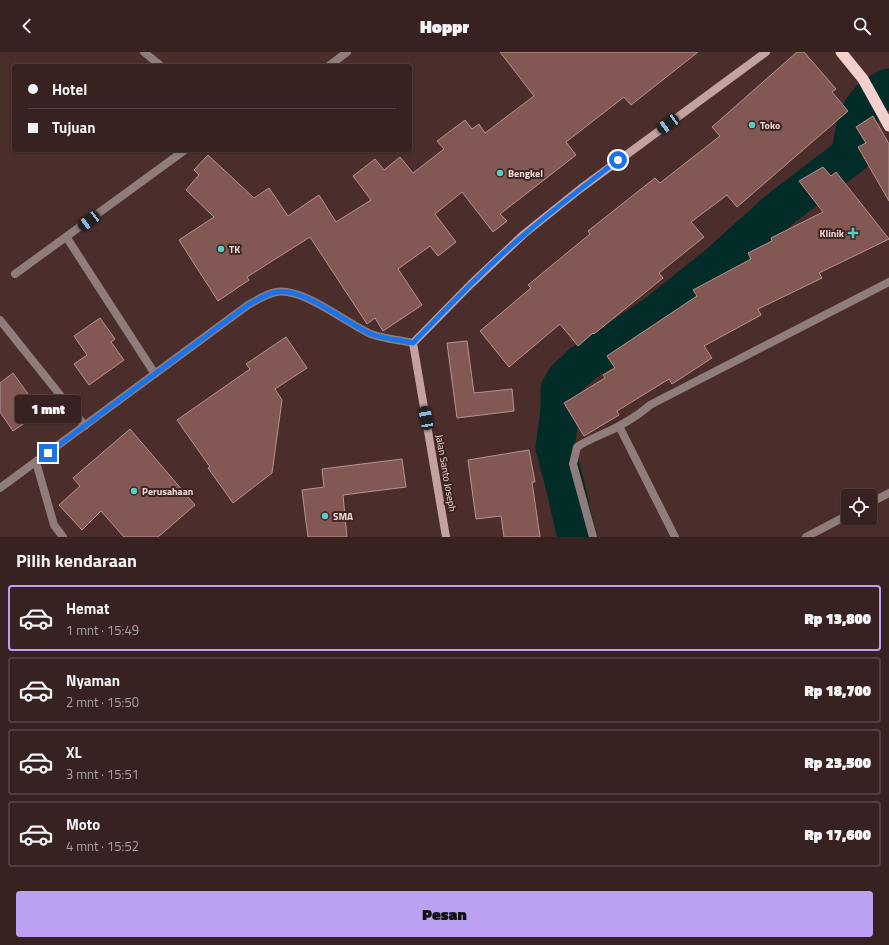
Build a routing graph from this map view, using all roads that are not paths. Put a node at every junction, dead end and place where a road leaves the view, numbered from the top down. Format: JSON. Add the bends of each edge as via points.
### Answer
{"nodes":[{"id":1,"x":144,"y":52,"type":"edge"},
{"id":2,"x":347,"y":52,"type":"edge"},
{"id":3,"x":766,"y":52,"type":"edge"},
{"id":4,"x":841,"y":52,"type":"edge"},
{"id":5,"x":159,"y":64,"type":"edge"},
{"id":6,"x":332,"y":64,"type":"edge"},
{"id":7,"x":889,"y":126,"type":"edge"},
{"id":8,"x":183,"y":152,"type":"edge"},
{"id":9,"x":67,"y":238,"type":"junction"},
{"id":10,"x":15,"y":274,"type":"dead end"},
{"id":11,"x":889,"y":282,"type":"edge"},
{"id":12,"x":0,"y":320,"type":"edge"},
{"id":13,"x":413,"y":343,"type":"junction"},
{"id":14,"x":155,"y":374,"type":"junction"},
{"id":15,"x":85,"y":426,"type":"junction"},
{"id":16,"x":619,"y":426,"type":"junction"},
{"id":17,"x":36,"y":462,"type":"junction"},
{"id":18,"x":0,"y":488,"type":"edge"},
{"id":19,"x":889,"y":493,"type":"edge"},
{"id":20,"x":877,"y":499,"type":"edge"},
{"id":21,"x":841,"y":519,"type":"edge"},
{"id":22,"x":63,"y":537,"type":"edge"},
{"id":23,"x":446,"y":537,"type":"edge"},
{"id":24,"x":593,"y":537,"type":"edge"},
{"id":25,"x":675,"y":537,"type":"edge"},
{"id":26,"x":806,"y":537,"type":"edge"}],
"edges":[{"from":1,"to":5,"type":"street"},
{"from":2,"to":6,"type":"street"},
{"from":3,"to":13,"type":"main road","via":[[591,181],[524,234],[470,284]]},
{"from":4,"to":7,"type":"highway","via":[[863,79]]},
{"from":8,"to":9,"type":"street"},
{"from":9,"to":10,"type":"street"},
{"from":9,"to":14,"type":"street"},
{"from":11,"to":16,"type":"street","via":[[650,405]]},
{"from":12,"to":15,"type":"street"},
{"from":13,"to":14,"type":"street","via":[[372,334],[310,300],[292,293],[277,292],[248,305]]},
{"from":13,"to":23,"type":"main road","name":"Jalan Santo Joseph"},
{"from":14,"to":15,"type":"street"},
{"from":15,"to":17,"type":"street"},
{"from":16,"to":24,"type":"street","via":[[577,447],[573,464]]},
{"from":16,"to":25,"type":"street"},
{"from":17,"to":18,"type":"street"},
{"from":17,"to":22,"type":"street","via":[[54,525]]},
{"from":19,"to":20,"type":"street"},
{"from":21,"to":26,"type":"street"}]}
